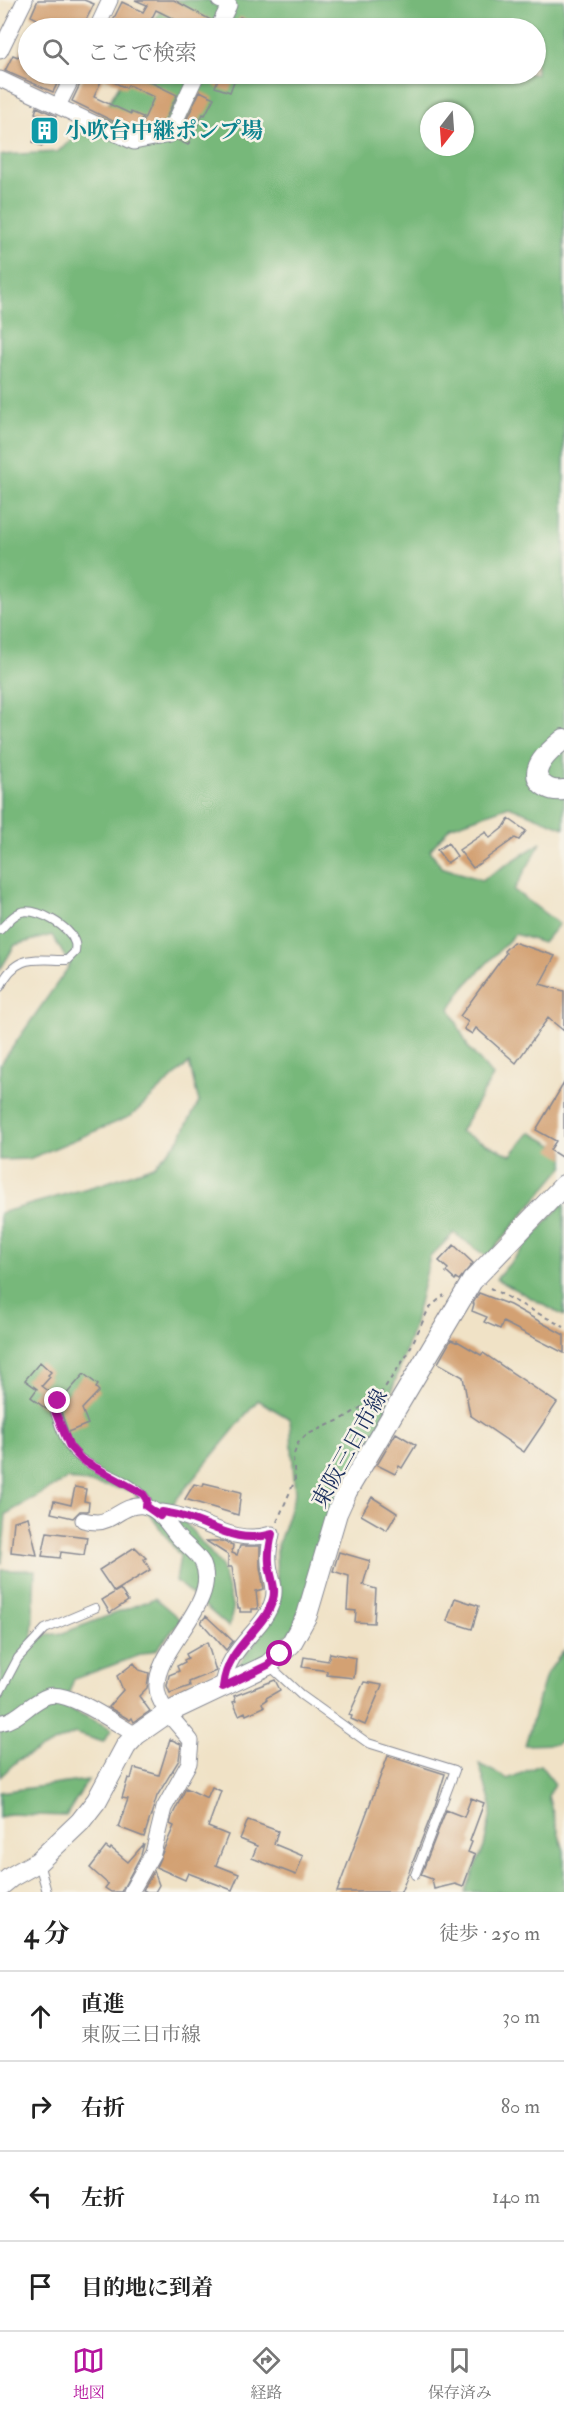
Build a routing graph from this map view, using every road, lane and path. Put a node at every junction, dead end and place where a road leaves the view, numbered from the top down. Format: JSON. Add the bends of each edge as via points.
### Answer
{"nodes":[{"id":1,"x":111,"y":0,"type":"edge"},
{"id":2,"x":219,"y":0,"type":"edge"},
{"id":3,"x":22,"y":1,"type":"edge"},
{"id":4,"x":101,"y":18,"type":"edge"},
{"id":5,"x":223,"y":18,"type":"edge"},
{"id":6,"x":0,"y":51,"type":"edge"},
{"id":7,"x":0,"y":79,"type":"edge"},
{"id":8,"x":69,"y":84,"type":"edge"},
{"id":9,"x":192,"y":84,"type":"edge"},
{"id":10,"x":58,"y":106,"type":"junction"},
{"id":11,"x":564,"y":738,"type":"edge"},
{"id":12,"x":564,"y":790,"type":"edge"},
{"id":13,"x":0,"y":930,"type":"edge"},
{"id":14,"x":0,"y":987,"type":"edge"},
{"id":15,"x":564,"y":1185,"type":"edge"},
{"id":16,"x":468,"y":1287,"type":"junction"},
{"id":17,"x":564,"y":1327,"type":"edge"},
{"id":18,"x":58,"y":1401,"type":"dead end"},
{"id":19,"x":146,"y":1506,"type":"junction"},
{"id":20,"x":160,"y":1516,"type":"junction"},
{"id":21,"x":83,"y":1520,"type":"dead end"},
{"id":22,"x":272,"y":1534,"type":"junction"},
{"id":23,"x":95,"y":1608,"type":"dead end"},
{"id":24,"x":268,"y":1665,"type":"junction"},
{"id":25,"x":223,"y":1687,"type":"junction"},
{"id":26,"x":0,"y":1692,"type":"edge"},
{"id":27,"x":169,"y":1712,"type":"junction"},
{"id":28,"x":0,"y":1723,"type":"edge"},
{"id":29,"x":136,"y":1735,"type":"junction"},
{"id":30,"x":38,"y":1862,"type":"junction"},
{"id":31,"x":416,"y":1875,"type":"dead end"},
{"id":32,"x":0,"y":1886,"type":"edge"},
{"id":33,"x":47,"y":1892,"type":"edge"},
{"id":34,"x":131,"y":1892,"type":"edge"}],
"edges":[{"from":1,"to":4,"type":"street"},
{"from":2,"to":5,"type":"street","via":[[229,5]]},
{"from":3,"to":6,"type":"street"},
{"from":7,"to":10,"type":"street"},
{"from":8,"to":10,"type":"street"},
{"from":9,"to":10,"type":"street","via":[[169,135],[134,142]]},
{"from":11,"to":12,"type":"main road","via":[[544,758],[537,773],[544,786]]},
{"from":13,"to":14,"type":"lane","via":[[18,913],[28,911],[66,930],[75,942],[75,952],[67,960],[34,959],[13,966]]},
{"from":15,"to":16,"type":"main road","name":"東阪三日市線"},
{"from":16,"to":17,"type":"path","via":[[487,1286]]},
{"from":16,"to":22,"type":"path","via":[[439,1297],[429,1308],[407,1355],[379,1396],[298,1443],[293,1457],[295,1480]]},
{"from":16,"to":24,"type":"main road","name":"東阪三日市線","via":[[337,1512],[307,1615],[291,1644]]},
{"from":18,"to":19,"type":"lane","via":[[54,1409],[70,1447],[82,1460],[143,1494]]},
{"from":19,"to":20,"type":"street"},
{"from":19,"to":21,"type":"street","via":[[131,1507],[98,1522]]},
{"from":20,"to":22,"type":"street","via":[[162,1512],[182,1516],[245,1537]]},
{"from":20,"to":27,"type":"street","via":[[202,1562],[204,1575],[196,1609],[158,1670],[156,1691]]},
{"from":22,"to":25,"type":"street","via":[[269,1563],[273,1600],[233,1656]]},
{"from":23,"to":26,"type":"lane","via":[[45,1629],[18,1658]]},
{"from":24,"to":25,"type":"main road","name":"東阪三日市線"},
{"from":24,"to":31,"type":"lane","via":[[301,1695],[368,1743],[455,1770]]},
{"from":25,"to":27,"type":"main road","name":"東阪三日市線"},
{"from":27,"to":29,"type":"main road","name":"東阪三日市線"},
{"from":27,"to":34,"type":"street","via":[[191,1741],[192,1750],[184,1776],[164,1808],[153,1853]]},
{"from":28,"to":29,"type":"street","via":[[11,1721],[48,1696],[65,1695]]},
{"from":29,"to":30,"type":"main road","name":"東阪三日市線","via":[[126,1746],[98,1800]]},
{"from":30,"to":32,"type":"main road","name":"東阪三日市線"},
{"from":30,"to":33,"type":"lane"}]}
